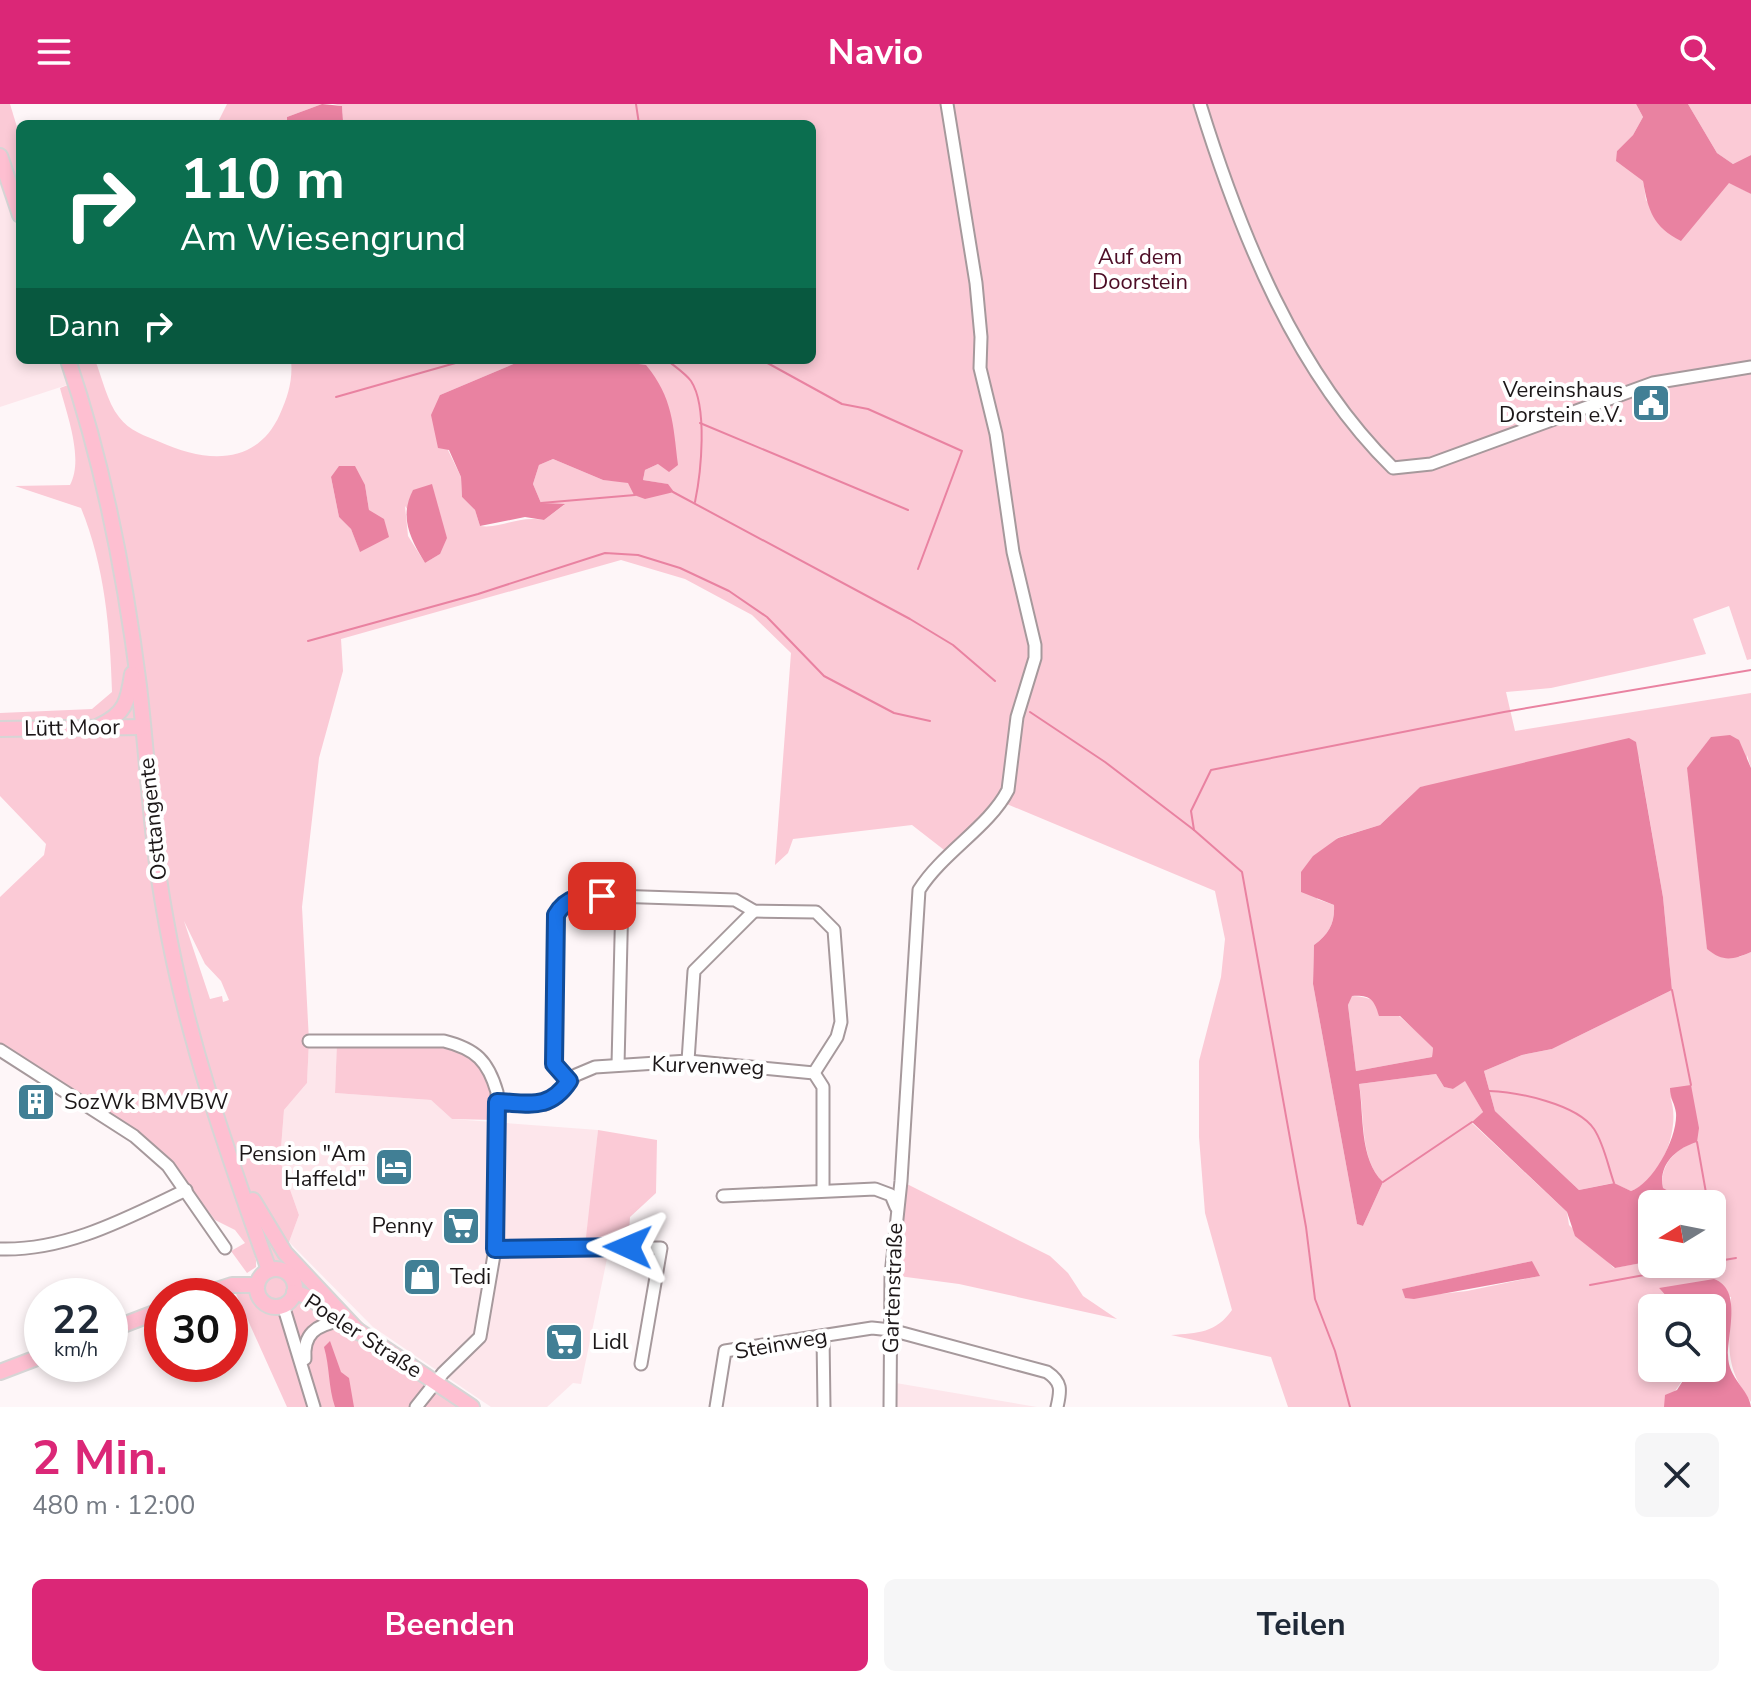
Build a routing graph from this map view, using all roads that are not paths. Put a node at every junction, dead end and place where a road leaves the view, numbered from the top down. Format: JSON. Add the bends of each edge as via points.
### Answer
{"nodes":[{"id":1,"x":947,"y":104,"type":"edge"},
{"id":2,"x":1200,"y":104,"type":"edge"},
{"id":3,"x":0,"y":156,"type":"edge"},
{"id":4,"x":16,"y":203,"type":"edge"},
{"id":5,"x":69,"y":364,"type":"edge"},
{"id":6,"x":1751,"y":367,"type":"edge"},
{"id":7,"x":135,"y":658,"type":"junction"},
{"id":8,"x":143,"y":727,"type":"junction"},
{"id":9,"x":95,"y":728,"type":"junction"},
{"id":10,"x":0,"y":729,"type":"edge"},
{"id":11,"x":622,"y":897,"type":"junction"},
{"id":12,"x":754,"y":911,"type":"junction"},
{"id":13,"x":309,"y":1041,"type":"dead end"},
{"id":14,"x":0,"y":1050,"type":"edge"},
{"id":15,"x":688,"y":1061,"type":"junction"},
{"id":16,"x":618,"y":1065,"type":"junction"},
{"id":17,"x":814,"y":1073,"type":"junction"},
{"id":18,"x":569,"y":1081,"type":"junction"},
{"id":19,"x":497,"y":1102,"type":"junction"},
{"id":20,"x":227,"y":1148,"type":"junction"},
{"id":21,"x":823,"y":1189,"type":"junction"},
{"id":22,"x":186,"y":1190,"type":"junction"},
{"id":23,"x":723,"y":1196,"type":"dead end"},
{"id":24,"x":896,"y":1208,"type":"junction"},
{"id":25,"x":225,"y":1248,"type":"dead end"},
{"id":26,"x":0,"y":1249,"type":"edge"},
{"id":27,"x":495,"y":1249,"type":"junction"},
{"id":28,"x":269,"y":1270,"type":"junction"},
{"id":29,"x":248,"y":1285,"type":"edge"},
{"id":30,"x":257,"y":1285,"type":"junction"},
{"id":31,"x":294,"y":1292,"type":"junction"},
{"id":32,"x":283,"y":1305,"type":"junction"},
{"id":33,"x":339,"y":1321,"type":"junction"},
{"id":34,"x":891,"y":1330,"type":"junction"},
{"id":35,"x":360,"y":1333,"type":"junction"},
{"id":36,"x":823,"y":1336,"type":"junction"},
{"id":37,"x":24,"y":1363,"type":"edge"},
{"id":38,"x":641,"y":1364,"type":"dead end"},
{"id":39,"x":0,"y":1372,"type":"edge"},
{"id":40,"x":306,"y":1375,"type":"junction"},
{"id":41,"x":434,"y":1383,"type":"junction"},
{"id":42,"x":314,"y":1407,"type":"edge"},
{"id":43,"x":416,"y":1407,"type":"edge"},
{"id":44,"x":472,"y":1407,"type":"edge"},
{"id":45,"x":716,"y":1407,"type":"edge"},
{"id":46,"x":824,"y":1407,"type":"edge"},
{"id":47,"x":890,"y":1407,"type":"edge"},
{"id":48,"x":1057,"y":1407,"type":"edge"}],
"edges":[{"from":1,"to":24,"type":"street","via":[[976,283],[980,368],[1035,658],[1020,701],[1008,790],[919,890]]},
{"from":2,"to":6,"type":"street","via":[[1249,239],[1310,362],[1339,408],[1393,468],[1431,464],[1653,383]]},
{"from":3,"to":4,"type":"main road"},
{"from":5,"to":7,"type":"main road","name":"Osttangente","via":[[104,483]]},
{"from":7,"to":8,"type":"main road","name":"Osttangente"},
{"from":7,"to":9,"type":"main road","via":[[128,703],[118,717]]},
{"from":8,"to":9,"type":"main road","name":"Lütt Moor"},
{"from":8,"to":20,"type":"main road","name":"Osttangente","via":[[165,915],[185,1012]]},
{"from":9,"to":10,"type":"main road","name":"Lütt Moor"},
{"from":11,"to":12,"type":"street","via":[[735,900]]},
{"from":11,"to":16,"type":"street"},
{"from":11,"to":18,"type":"street","via":[[583,895],[561,906],[556,915],[554,1064]]},
{"from":12,"to":15,"type":"street","via":[[694,971]]},
{"from":12,"to":17,"type":"street","via":[[808,910],[827,919],[834,930],[841,1022]]},
{"from":13,"to":19,"type":"street","via":[[444,1041],[465,1046],[492,1074]]},
{"from":14,"to":22,"type":"street","via":[[134,1136]]},
{"from":15,"to":16,"type":"street","name":"Kurvenweg"},
{"from":15,"to":17,"type":"street","name":"Kurvenweg"},
{"from":16,"to":18,"type":"street","name":"Kurvenweg","via":[[595,1067]]},
{"from":17,"to":21,"type":"street","via":[[823,1087]]},
{"from":18,"to":19,"type":"street","name":"Kurvenweg","via":[[546,1104]]},
{"from":19,"to":27,"type":"street"},
{"from":20,"to":28,"type":"main road","name":"Osttangente"},
{"from":20,"to":35,"type":"main road","via":[[285,1253]]},
{"from":21,"to":23,"type":"street","name":"Gartenstraße"},
{"from":21,"to":24,"type":"street","name":"Gartenstraße","via":[[875,1189],[891,1195]]},
{"from":22,"to":25,"type":"street"},
{"from":22,"to":26,"type":"street","via":[[63,1242]]},
{"from":24,"to":34,"type":"street","name":"Gartenstraße"},
{"from":27,"to":38,"type":"street","via":[[661,1248]]},
{"from":27,"to":41,"type":"street","via":[[480,1337]]},
{"from":28,"to":30,"type":"main road"},
{"from":28,"to":31,"type":"main road","via":[[290,1275]]},
{"from":29,"to":30,"type":"main road"},
{"from":30,"to":32,"type":"main road","via":[[264,1302]]},
{"from":31,"to":32,"type":"main road"},
{"from":31,"to":33,"type":"main road","name":"Poeler Straße"},
{"from":32,"to":40,"type":"street"},
{"from":33,"to":35,"type":"main road","name":"Poeler Straße"},
{"from":33,"to":40,"type":"street","via":[[310,1333],[304,1347]]},
{"from":34,"to":36,"type":"street","name":"Steinweg"},
{"from":34,"to":47,"type":"street","name":"Gartenstraße"},
{"from":34,"to":48,"type":"street","name":"Steinweg","via":[[1047,1372],[1058,1379],[1061,1389]]},
{"from":35,"to":41,"type":"main road","name":"Poeler Straße"},
{"from":36,"to":45,"type":"street","name":"Steinweg","via":[[725,1351]]},
{"from":36,"to":46,"type":"street"},
{"from":37,"to":39,"type":"main road"},
{"from":40,"to":42,"type":"street"},
{"from":41,"to":43,"type":"street"},
{"from":41,"to":44,"type":"main road","name":"Poeler Straße"}]}
